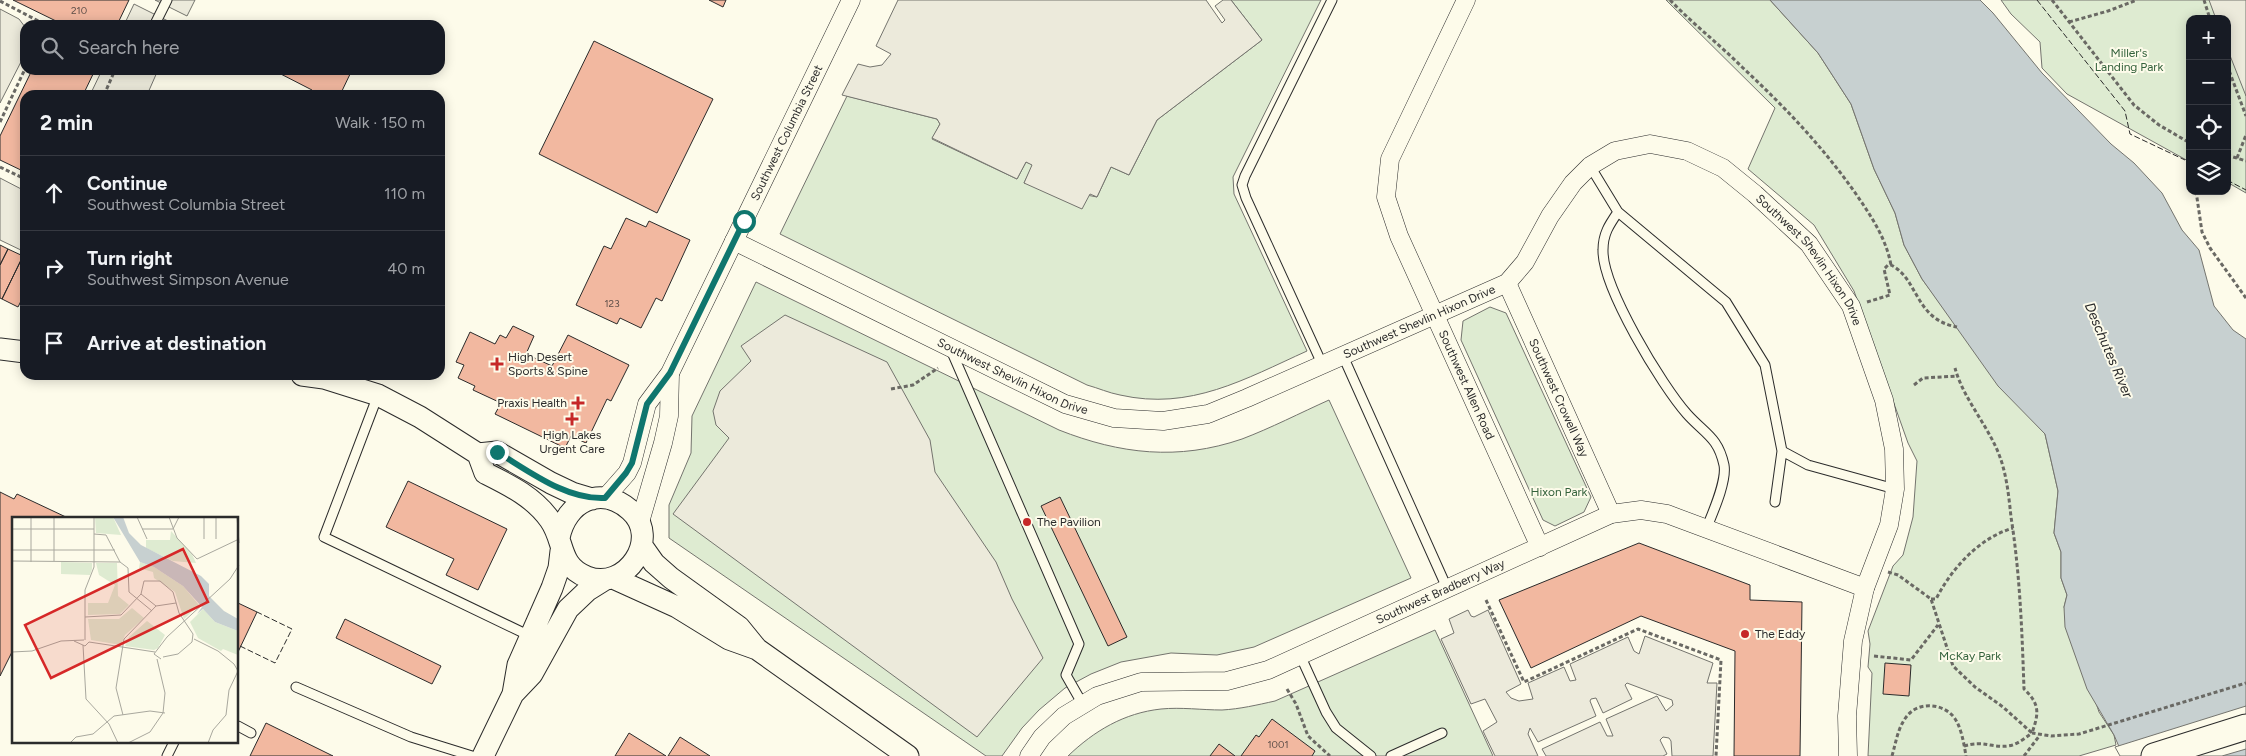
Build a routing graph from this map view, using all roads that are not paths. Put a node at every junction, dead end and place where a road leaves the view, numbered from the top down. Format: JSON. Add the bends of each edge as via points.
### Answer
{"nodes":[{"id":1,"x":167,"y":0,"type":"edge"},
{"id":2,"x":851,"y":0,"type":"edge"},
{"id":3,"x":1332,"y":0,"type":"edge"},
{"id":4,"x":1466,"y":0,"type":"edge"},
{"id":5,"x":157,"y":20,"type":"edge"},
{"id":6,"x":1590,"y":166,"type":"junction"},
{"id":7,"x":1618,"y":212,"type":"junction"},
{"id":8,"x":734,"y":242,"type":"junction"},
{"id":9,"x":1507,"y":283,"type":"junction"},
{"id":10,"x":1435,"y":315,"type":"junction"},
{"id":11,"x":950,"y":347,"type":"junction"},
{"id":12,"x":0,"y":349,"type":"edge"},
{"id":13,"x":20,"y":351,"type":"edge"},
{"id":14,"x":1344,"y":356,"type":"junction"},
{"id":15,"x":1323,"y":366,"type":"junction"},
{"id":16,"x":670,"y":373,"type":"junction"},
{"id":17,"x":330,"y":380,"type":"edge"},
{"id":18,"x":378,"y":395,"type":"junction"},
{"id":19,"x":1782,"y":451,"type":"junction"},
{"id":20,"x":478,"y":454,"type":"junction"},
{"id":21,"x":1895,"y":490,"type":"junction"},
{"id":22,"x":598,"y":498,"type":"junction"},
{"id":23,"x":1775,"y":502,"type":"dead end"},
{"id":24,"x":1611,"y":514,"type":"junction"},
{"id":25,"x":640,"y":522,"type":"junction"},
{"id":26,"x":1707,"y":527,"type":"junction"},
{"id":27,"x":560,"y":544,"type":"junction"},
{"id":28,"x":642,"y":546,"type":"junction"},
{"id":29,"x":1540,"y":546,"type":"junction"},
{"id":30,"x":609,"y":579,"type":"junction"},
{"id":31,"x":1446,"y":588,"type":"junction"},
{"id":32,"x":1865,"y":588,"type":"junction"},
{"id":33,"x":530,"y":636,"type":"junction"},
{"id":34,"x":757,"y":649,"type":"junction"},
{"id":35,"x":1300,"y":655,"type":"junction"},
{"id":36,"x":296,"y":687,"type":"dead end"},
{"id":37,"x":513,"y":694,"type":"junction"},
{"id":38,"x":1082,"y":703,"type":"junction"},
{"id":39,"x":239,"y":727,"type":"edge"},
{"id":40,"x":2246,"y":727,"type":"edge"},
{"id":41,"x":251,"y":733,"type":"dead end"},
{"id":42,"x":1442,"y":733,"type":"dead end"},
{"id":43,"x":173,"y":744,"type":"edge"},
{"id":44,"x":167,"y":756,"type":"edge"},
{"id":45,"x":472,"y":756,"type":"edge"},
{"id":46,"x":483,"y":756,"type":"edge"},
{"id":47,"x":908,"y":756,"type":"edge"},
{"id":48,"x":1029,"y":756,"type":"edge"},
{"id":49,"x":1371,"y":756,"type":"edge"},
{"id":50,"x":1390,"y":756,"type":"edge"},
{"id":51,"x":1848,"y":756,"type":"edge"},
{"id":52,"x":2154,"y":756,"type":"edge"}],
"edges":[{"from":1,"to":5,"type":"lane"},
{"from":2,"to":8,"type":"street","name":"Southwest Columbia Street"},
{"from":3,"to":15,"type":"lane","via":[[1242,185]]},
{"from":4,"to":10,"type":"street","name":"Southwest Allen Road","via":[[1390,159],[1386,197],[1399,236]]},
{"from":6,"to":7,"type":"lane"},
{"from":6,"to":9,"type":"street","name":"Southwest Shevlin Hixon Drive","via":[[1573,183],[1550,216],[1525,262]]},
{"from":6,"to":21,"type":"street","name":"Southwest Shevlin Hixon Drive","via":[[1615,151],[1650,144],[1687,151],[1723,168],[1809,244],[1851,306],[1884,400],[1894,449]]},
{"from":7,"to":19,"type":"lane","via":[[1726,302],[1765,365]]},
{"from":7,"to":26,"type":"lane","via":[[1605,231],[1602,252],[1613,292],[1659,376],[1688,414],[1716,441],[1724,467]]},
{"from":8,"to":11,"type":"street","name":"Southwest Shevlin Hixon Drive"},
{"from":8,"to":16,"type":"street","name":"Southwest Columbia Street"},
{"from":9,"to":10,"type":"street","name":"Southwest Shevlin Hixon Drive"},
{"from":9,"to":24,"type":"street","name":"Southwest Crowell Way"},
{"from":10,"to":14,"type":"street","name":"Southwest Shevlin Hixon Drive"},
{"from":10,"to":29,"type":"street","name":"Southwest Allen Road"},
{"from":11,"to":15,"type":"street","name":"Southwest Shevlin Hixon Drive","via":[[1065,404],[1114,418],[1163,421],[1208,414]]},
{"from":11,"to":38,"type":"lane","via":[[1078,644],[1066,675]]},
{"from":12,"to":13,"type":"street"},
{"from":14,"to":15,"type":"street","name":"Southwest Shevlin Hixon Drive"},
{"from":14,"to":31,"type":"lane"},
{"from":16,"to":22,"type":"street","name":"Southwest Columbia Street","via":[[647,404],[632,463],[626,473]]},
{"from":16,"to":25,"type":"street","name":"Southwest Columbia Street","via":[[669,416]]},
{"from":17,"to":18,"type":"street"},
{"from":18,"to":20,"type":"street"},
{"from":18,"to":33,"type":"lane","via":[[324,537]]},
{"from":19,"to":21,"type":"lane","via":[[1808,465]]},
{"from":19,"to":23,"type":"lane"},
{"from":20,"to":22,"type":"street","via":[[497,452],[572,493]]},
{"from":20,"to":27,"type":"street","via":[[485,473],[537,505],[550,520]]},
{"from":21,"to":32,"type":"street","name":"Southwest Shevlin Hixon Drive","via":[[1889,525]]},
{"from":22,"to":25,"type":"street","via":[[619,502]]},
{"from":22,"to":27,"type":"street","via":[[579,504],[569,513],[562,524]]},
{"from":24,"to":26,"type":"street","name":"Southwest Bradberry Way","via":[[1641,510],[1667,514]]},
{"from":24,"to":29,"type":"street","name":"Southwest Bradberry Way"},
{"from":25,"to":28,"type":"street"},
{"from":26,"to":32,"type":"street","name":"Southwest Bradberry Way"},
{"from":27,"to":30,"type":"street","via":[[567,563],[577,572],[589,578]]},
{"from":27,"to":33,"type":"street","via":[[559,568]]},
{"from":28,"to":30,"type":"street","via":[[627,570]]},
{"from":28,"to":34,"type":"street","via":[[665,573],[739,627]]},
{"from":29,"to":31,"type":"street","name":"Southwest Bradberry Way"},
{"from":30,"to":34,"type":"street","via":[[677,607],[730,639]]},
{"from":30,"to":37,"type":"street","via":[[588,590],[568,609],[532,674]]},
{"from":31,"to":35,"type":"street","name":"Southwest Bradberry Way"},
{"from":32,"to":51,"type":"street","name":"Southwest Shevlin Hixon Drive","via":[[1853,641],[1847,716]]},
{"from":33,"to":37,"type":"street","via":[[518,665]]},
{"from":34,"to":47,"type":"street"},
{"from":35,"to":38,"type":"street","name":"Southwest Bradberry Way","via":[[1268,670],[1227,681],[1141,682]]},
{"from":35,"to":49,"type":"lane","via":[[1336,728]]},
{"from":36,"to":45,"type":"lane","via":[[411,738]]},
{"from":37,"to":46,"type":"street"},
{"from":38,"to":48,"type":"street","name":"Southwest Bradberry Way","via":[[1064,716]]},
{"from":39,"to":41,"type":"lane"},
{"from":40,"to":52,"type":"main road"},
{"from":42,"to":50,"type":"lane"},
{"from":43,"to":44,"type":"lane"}]}
